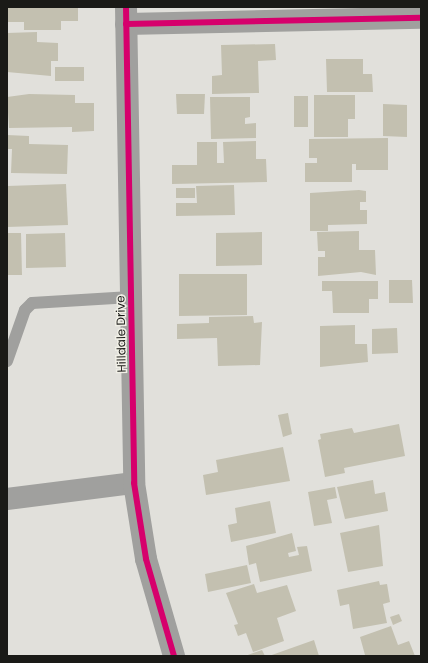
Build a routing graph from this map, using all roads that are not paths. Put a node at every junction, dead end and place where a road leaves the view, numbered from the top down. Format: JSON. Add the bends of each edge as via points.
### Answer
{"nodes":[{"id":1,"x":126,"y":15,"type":"edge"},
{"id":2,"x":421,"y":18,"type":"edge"},
{"id":3,"x":131,"y":297,"type":"junction"},
{"id":4,"x":7,"y":361,"type":"edge"},
{"id":5,"x":134,"y":483,"type":"junction"},
{"id":6,"x":7,"y":499,"type":"edge"},
{"id":7,"x":174,"y":656,"type":"edge"}],
"edges":[{"from":1,"to":2,"type":"street"},
{"from":1,"to":3,"type":"street","name":"Hilldale Drive"},
{"from":3,"to":4,"type":"lane","via":[[32,303],[24,310]]},
{"from":3,"to":5,"type":"street","name":"Hilldale Drive"},
{"from":5,"to":6,"type":"street"},
{"from":5,"to":7,"type":"street","name":"Hilldale Drive","via":[[146,559]]}]}
